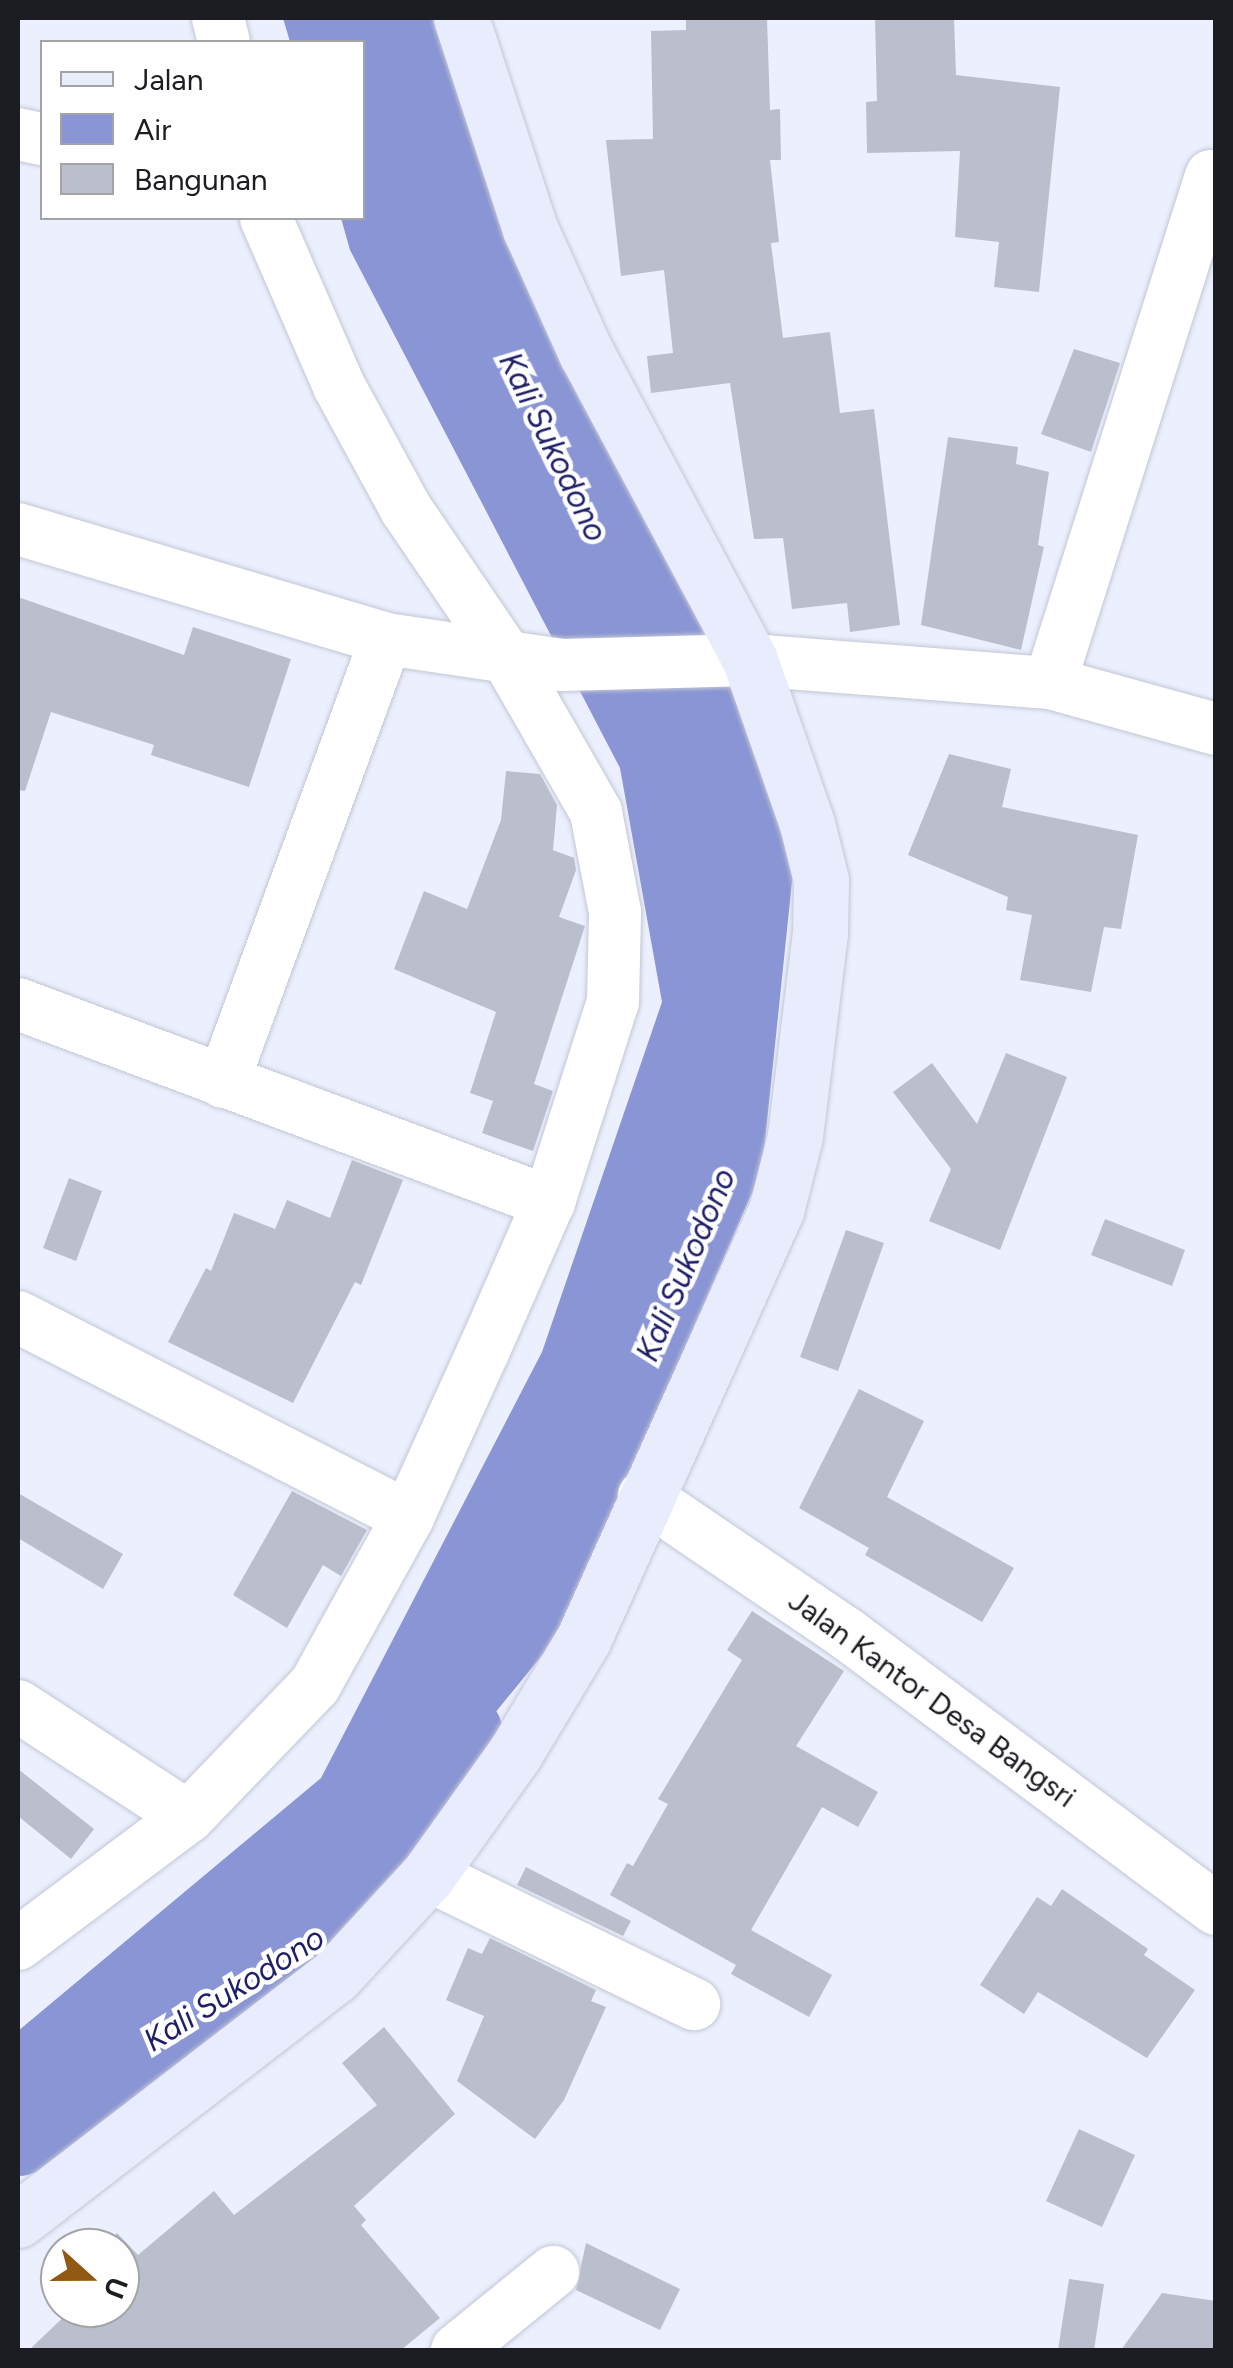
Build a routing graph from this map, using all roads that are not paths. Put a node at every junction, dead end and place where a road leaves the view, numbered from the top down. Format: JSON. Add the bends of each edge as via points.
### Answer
{"nodes":[{"id":1,"x":461,"y":18,"type":"edge"},
{"id":2,"x":1211,"y":176,"type":"dead end"},
{"id":3,"x":267,"y":220,"type":"edge"},
{"id":4,"x":18,"y":529,"type":"edge"},
{"id":5,"x":386,"y":639,"type":"junction"},
{"id":6,"x":508,"y":660,"type":"junction"},
{"id":7,"x":744,"y":661,"type":"junction"},
{"id":8,"x":1050,"y":683,"type":"junction"},
{"id":9,"x":1216,"y":729,"type":"edge"},
{"id":10,"x":18,"y":1004,"type":"edge"},
{"id":11,"x":223,"y":1082,"type":"junction"},
{"id":12,"x":548,"y":1202,"type":"junction"},
{"id":13,"x":18,"y":1317,"type":"edge"},
{"id":14,"x":644,"y":1496,"type":"junction"},
{"id":15,"x":408,"y":1517,"type":"junction"},
{"id":16,"x":18,"y":1706,"type":"edge"},
{"id":17,"x":188,"y":1817,"type":"junction"},
{"id":18,"x":428,"y":1875,"type":"junction"},
{"id":19,"x":1216,"y":1909,"type":"edge"},
{"id":20,"x":18,"y":1944,"type":"edge"},
{"id":21,"x":694,"y":2004,"type":"dead end"},
{"id":22,"x":18,"y":2220,"type":"edge"},
{"id":23,"x":553,"y":2272,"type":"dead end"},
{"id":24,"x":457,"y":2350,"type":"edge"}],
"edges":[{"from":1,"to":7,"type":"main road","via":[[530,229]]},
{"from":2,"to":8,"type":"street"},
{"from":3,"to":6,"type":"street","via":[[339,386],[406,509]]},
{"from":4,"to":5,"type":"street"},
{"from":5,"to":6,"type":"street"},
{"from":5,"to":11,"type":"street"},
{"from":6,"to":7,"type":"street"},
{"from":6,"to":12,"type":"street","via":[[596,812],[615,912],[613,1002]]},
{"from":7,"to":8,"type":"street"},
{"from":7,"to":14,"type":"main road","via":[[820,880],[808,1065],[776,1211]]},
{"from":8,"to":9,"type":"street"},
{"from":10,"to":11,"type":"street"},
{"from":11,"to":12,"type":"street"},
{"from":12,"to":15,"type":"street"},
{"from":13,"to":15,"type":"street"},
{"from":14,"to":18,"type":"main road","via":[[583,1640]]},
{"from":14,"to":19,"type":"street","name":"Jalan Kantor Desa Bangsri","via":[[847,1634]]},
{"from":15,"to":17,"type":"street","via":[[315,1685]]},
{"from":16,"to":17,"type":"street"},
{"from":17,"to":20,"type":"street"},
{"from":18,"to":21,"type":"street"},
{"from":18,"to":22,"type":"main road","via":[[336,1975]]},
{"from":23,"to":24,"type":"street"}]}
